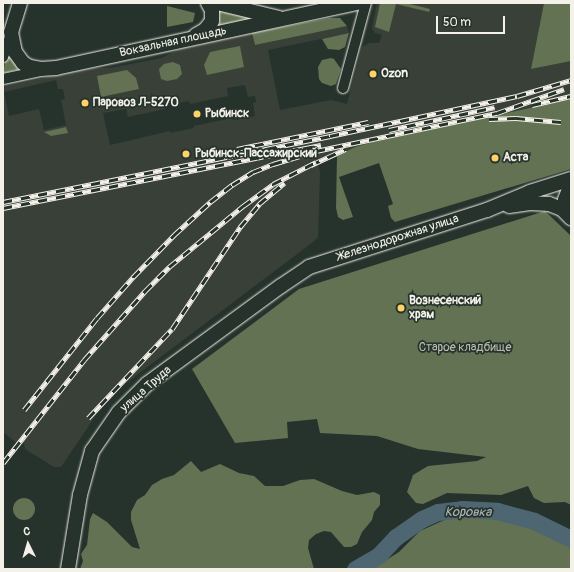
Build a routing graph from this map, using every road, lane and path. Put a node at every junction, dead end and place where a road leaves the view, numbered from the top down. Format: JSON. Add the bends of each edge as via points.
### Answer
{"nodes":[{"id":1,"x":20,"y":3,"type":"edge"},
{"id":2,"x":208,"y":3,"type":"edge"},
{"id":3,"x":217,"y":3,"type":"edge"},
{"id":4,"x":357,"y":3,"type":"edge"},
{"id":5,"x":366,"y":3,"type":"edge"},
{"id":6,"x":283,"y":19,"type":"junction"},
{"id":7,"x":11,"y":32,"type":"junction"},
{"id":8,"x":186,"y":39,"type":"junction"},
{"id":9,"x":3,"y":57,"type":"edge"},
{"id":10,"x":56,"y":68,"type":"junction"},
{"id":11,"x":3,"y":79,"type":"edge"},
{"id":12,"x":344,"y":88,"type":"dead end"},
{"id":13,"x":571,"y":179,"type":"edge"},
{"id":14,"x":571,"y":184,"type":"edge"},
{"id":15,"x":486,"y":210,"type":"junction"},
{"id":16,"x":571,"y":217,"type":"edge"},
{"id":17,"x":309,"y":267,"type":"joint"},
{"id":18,"x":68,"y":569,"type":"edge"}],
"edges":[{"from":1,"to":7,"type":"street"},
{"from":2,"to":8,"type":"street","via":[[213,13],[210,24],[205,30]]},
{"from":3,"to":6,"type":"street"},
{"from":4,"to":6,"type":"street","name":"Вокзальная площадь"},
{"from":5,"to":12,"type":"street"},
{"from":6,"to":8,"type":"street","name":"Вокзальная площадь"},
{"from":7,"to":9,"type":"street"},
{"from":7,"to":10,"type":"street","name":"Вокзальная площадь","via":[[15,52],[23,63],[35,68]]},
{"from":8,"to":10,"type":"street","name":"Вокзальная площадь"},
{"from":10,"to":11,"type":"street"},
{"from":13,"to":15,"type":"street","name":"Железнодорожная улица"},
{"from":14,"to":16,"type":"street","via":[[565,200]]},
{"from":15,"to":16,"type":"street","name":"Железнодорожная улица","via":[[539,203],[558,207]]},
{"from":15,"to":17,"type":"street","name":"Железнодорожная улица"},
{"from":17,"to":18,"type":"street","name":"улица Труда","via":[[147,384],[108,426],[87,462]]}]}
